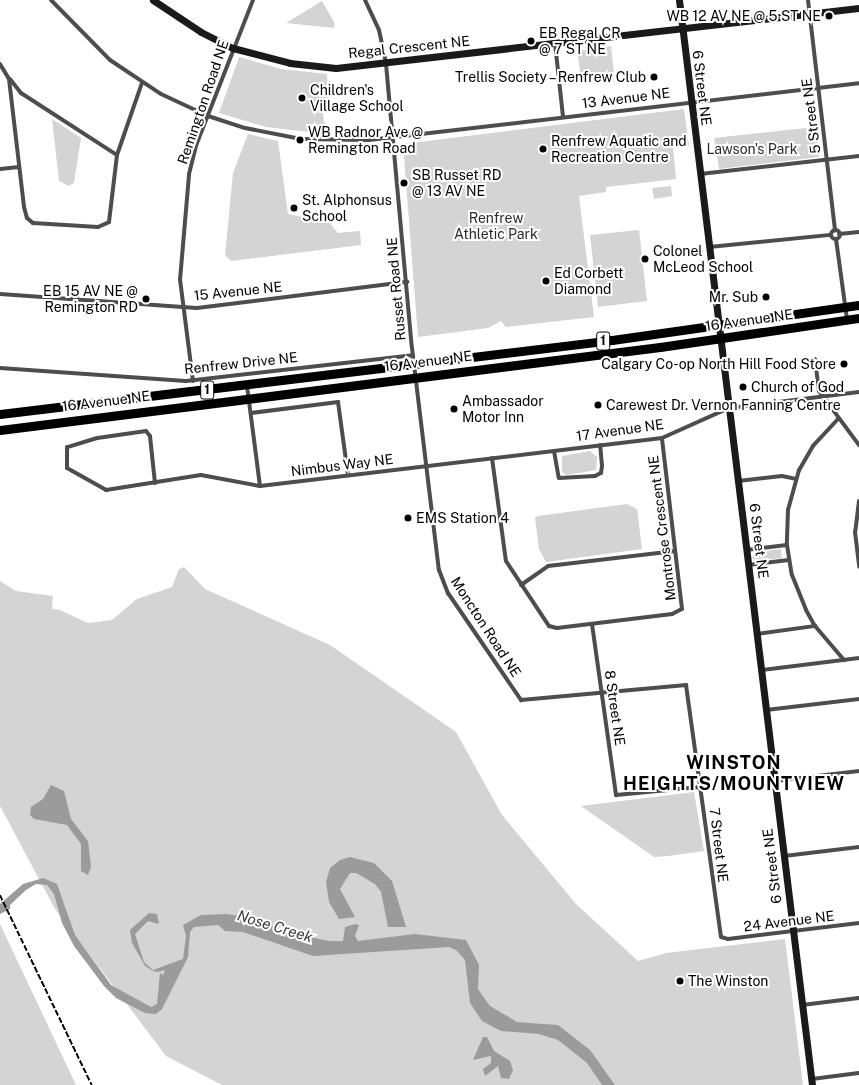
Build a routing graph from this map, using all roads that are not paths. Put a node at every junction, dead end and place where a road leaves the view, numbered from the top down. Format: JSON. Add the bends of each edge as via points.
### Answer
{"nodes":[{"id":1,"x":51,"y":0,"type":"edge"},
{"id":2,"x":153,"y":0,"type":"edge"},
{"id":3,"x":253,"y":0,"type":"edge"},
{"id":4,"x":365,"y":0,"type":"edge"},
{"id":5,"x":679,"y":0,"type":"edge"},
{"id":6,"x":808,"y":0,"type":"edge"},
{"id":7,"x":859,"y":8,"type":"edge"},
{"id":8,"x":810,"y":13,"type":"junction"},
{"id":9,"x":682,"y":28,"type":"junction"},
{"id":10,"x":554,"y":43,"type":"junction"},
{"id":11,"x":233,"y":48,"type":"junction"},
{"id":12,"x":0,"y":64,"type":"edge"},
{"id":13,"x":386,"y":64,"type":"junction"},
{"id":14,"x":9,"y":79,"type":"junction"},
{"id":15,"x":142,"y":83,"type":"junction"},
{"id":16,"x":859,"y":83,"type":"edge"},
{"id":17,"x":819,"y":88,"type":"junction"},
{"id":18,"x":692,"y":102,"type":"junction"},
{"id":19,"x":208,"y":116,"type":"junction"},
{"id":20,"x":563,"y":117,"type":"junction"},
{"id":21,"x":395,"y":137,"type":"junction"},
{"id":22,"x":117,"y":155,"type":"junction"},
{"id":23,"x":859,"y":156,"type":"edge"},
{"id":24,"x":828,"y":160,"type":"junction"},
{"id":25,"x":19,"y":167,"type":"junction"},
{"id":26,"x":0,"y":169,"type":"edge"},
{"id":27,"x":700,"y":174,"type":"junction"},
{"id":28,"x":834,"y":230,"type":"junction"},
{"id":29,"x":859,"y":232,"type":"edge"},
{"id":30,"x":839,"y":234,"type":"junction"},
{"id":31,"x":830,"y":235,"type":"junction"},
{"id":32,"x":836,"y":239,"type":"junction"},
{"id":33,"x":709,"y":247,"type":"junction"},
{"id":34,"x":407,"y":282,"type":"junction"},
{"id":35,"x":0,"y":294,"type":"edge"},
{"id":36,"x":859,"y":305,"type":"edge"},
{"id":37,"x":184,"y":307,"type":"junction"},
{"id":38,"x":845,"y":307,"type":"junction"},
{"id":39,"x":859,"y":318,"type":"edge"},
{"id":40,"x":847,"y":319,"type":"junction"},
{"id":41,"x":718,"y":325,"type":"junction"},
{"id":42,"x":720,"y":338,"type":"junction"},
{"id":43,"x":815,"y":359,"type":"dead end"},
{"id":44,"x":414,"y":360,"type":"junction"},
{"id":45,"x":0,"y":368,"type":"edge"},
{"id":46,"x":416,"y":377,"type":"junction"},
{"id":47,"x":193,"y":381,"type":"junction"},
{"id":48,"x":247,"y":386,"type":"junction"},
{"id":49,"x":859,"y":392,"type":"edge"},
{"id":50,"x":822,"y":396,"type":"junction"},
{"id":51,"x":249,"y":398,"type":"junction"},
{"id":52,"x":729,"y":408,"type":"junction"},
{"id":53,"x":251,"y":413,"type":"junction"},
{"id":54,"x":0,"y":414,"type":"edge"},
{"id":55,"x":838,"y":419,"type":"junction"},
{"id":56,"x":0,"y":430,"type":"edge"},
{"id":57,"x":662,"y":438,"type":"junction"},
{"id":58,"x":600,"y":445,"type":"junction"},
{"id":59,"x":859,"y":445,"type":"edge"},
{"id":60,"x":554,"y":451,"type":"junction"},
{"id":61,"x":492,"y":458,"type":"junction"},
{"id":62,"x":427,"y":466,"type":"junction"},
{"id":63,"x":348,"y":475,"type":"junction"},
{"id":64,"x":796,"y":479,"type":"junction"},
{"id":65,"x":738,"y":481,"type":"junction"},
{"id":66,"x":155,"y":482,"type":"junction"},
{"id":67,"x":260,"y":486,"type":"junction"},
{"id":68,"x":859,"y":501,"type":"edge"},
{"id":69,"x":787,"y":545,"type":"junction"},
{"id":70,"x":676,"y":550,"type":"junction"},
{"id":71,"x":746,"y":550,"type":"junction"},
{"id":72,"x":789,"y":560,"type":"junction"},
{"id":73,"x":748,"y":565,"type":"junction"},
{"id":74,"x":859,"y":567,"type":"edge"},
{"id":75,"x":520,"y":584,"type":"junction"},
{"id":76,"x":592,"y":624,"type":"junction"},
{"id":77,"x":815,"y":626,"type":"junction"},
{"id":78,"x":757,"y":634,"type":"junction"},
{"id":79,"x":859,"y":658,"type":"edge"},
{"id":80,"x":844,"y":660,"type":"junction"},
{"id":81,"x":762,"y":670,"type":"junction"},
{"id":82,"x":601,"y":693,"type":"junction"},
{"id":83,"x":859,"y":698,"type":"edge"},
{"id":84,"x":766,"y":710,"type":"junction"},
{"id":85,"x":859,"y":771,"type":"edge"},
{"id":86,"x":775,"y":781,"type":"junction"},
{"id":87,"x":700,"y":787,"type":"junction"},
{"id":88,"x":859,"y":847,"type":"edge"},
{"id":89,"x":784,"y":856,"type":"junction"},
{"id":90,"x":859,"y":923,"type":"edge"},
{"id":91,"x":794,"y":931,"type":"junction"},
{"id":92,"x":721,"y":937,"type":"joint"},
{"id":93,"x":859,"y":998,"type":"edge"},
{"id":94,"x":802,"y":1005,"type":"junction"},
{"id":95,"x":859,"y":1073,"type":"edge"},
{"id":96,"x":812,"y":1082,"type":"edge"}],
"edges":[{"from":1,"to":15,"type":"street","name":"13 Avenue NE","via":[[84,37]]},
{"from":2,"to":11,"type":"street","name":"Regal Crescent NE","via":[[201,32]]},
{"from":3,"to":11,"type":"street","name":"Remington Road NE"},
{"from":4,"to":13,"type":"street","name":"Russet Road NE","via":[[379,30]]},
{"from":5,"to":9,"type":"street","name":"6 Street NE"},
{"from":6,"to":8,"type":"street","name":"5 Street NE"},
{"from":7,"to":8,"type":"street","name":"Regal Crescent NE"},
{"from":8,"to":9,"type":"street","name":"Regal Crescent NE"},
{"from":8,"to":17,"type":"street","name":"5 Street NE"},
{"from":9,"to":10,"type":"street","name":"Regal Crescent NE"},
{"from":9,"to":18,"type":"street","name":"6 Street NE"},
{"from":10,"to":13,"type":"street","name":"Regal Crescent NE"},
{"from":10,"to":20,"type":"street"},
{"from":11,"to":13,"type":"street","name":"Regal Crescent NE","via":[[309,66]]},
{"from":11,"to":19,"type":"street","name":"Remington Road NE"},
{"from":12,"to":14,"type":"street"},
{"from":13,"to":21,"type":"street","name":"Russet Road NE"},
{"from":14,"to":22,"type":"street","via":[[21,92]]},
{"from":14,"to":25,"type":"street"},
{"from":15,"to":19,"type":"street","name":"13 Avenue NE"},
{"from":15,"to":22,"type":"street"},
{"from":16,"to":17,"type":"street","name":"13 Avenue NE"},
{"from":17,"to":18,"type":"street","name":"13 Avenue NE"},
{"from":17,"to":24,"type":"street","name":"5 Street NE"},
{"from":18,"to":20,"type":"street","name":"13 Avenue NE"},
{"from":18,"to":27,"type":"street","name":"6 Street NE"},
{"from":19,"to":21,"type":"street","name":"13 Avenue NE","via":[[301,139],[344,141]]},
{"from":19,"to":37,"type":"street","name":"Remington Road NE","via":[[190,174],[180,270]]},
{"from":20,"to":21,"type":"street","name":"13 Avenue NE"},
{"from":21,"to":34,"type":"street","name":"Russet Road NE"},
{"from":22,"to":25,"type":"street","via":[[111,216],[109,222],[98,227],[30,221],[25,214]]},
{"from":23,"to":24,"type":"street"},
{"from":24,"to":27,"type":"street"},
{"from":24,"to":28,"type":"street","name":"5 Street NE"},
{"from":25,"to":26,"type":"street"},
{"from":27,"to":33,"type":"street","name":"6 Street NE"},
{"from":28,"to":30,"type":"street"},
{"from":28,"to":31,"type":"street"},
{"from":29,"to":30,"type":"street"},
{"from":30,"to":32,"type":"street"},
{"from":31,"to":32,"type":"street"},
{"from":31,"to":33,"type":"street"},
{"from":32,"to":38,"type":"street"},
{"from":33,"to":41,"type":"street","name":"6 Street NE"},
{"from":34,"to":37,"type":"street","name":"15 Avenue NE"},
{"from":34,"to":44,"type":"street","name":"Russet Road NE"},
{"from":35,"to":37,"type":"street","name":"15 Avenue NE"},
{"from":36,"to":38,"type":"highway","name":"16 Avenue NE","number":"1"},
{"from":37,"to":47,"type":"street","name":"Remington Road NE"},
{"from":38,"to":40,"type":"street"},
{"from":38,"to":41,"type":"highway","name":"16 Avenue NE","number":"1"},
{"from":39,"to":40,"type":"highway","name":"16 Avenue NE","number":"1"},
{"from":40,"to":42,"type":"highway","name":"16 Avenue NE","number":"1"},
{"from":41,"to":42,"type":"street","name":"6 Street NE"},
{"from":41,"to":44,"type":"highway","name":"16 Avenue NE","number":"1"},
{"from":42,"to":46,"type":"highway","name":"16 Avenue NE","number":"1"},
{"from":42,"to":52,"type":"street","name":"6 Street NE"},
{"from":43,"to":50,"type":"street"},
{"from":44,"to":46,"type":"street","name":"Moncton Road NE"},
{"from":44,"to":47,"type":"street","name":"Renfrew Drive NE"},
{"from":44,"to":48,"type":"highway","name":"16 Avenue NE","number":"1"},
{"from":45,"to":47,"type":"street","name":"Renfrew Drive NE"},
{"from":46,"to":51,"type":"highway","name":"16 Avenue NE","number":"1"},
{"from":46,"to":62,"type":"street","name":"Moncton Road NE"},
{"from":48,"to":51,"type":"street"},
{"from":48,"to":54,"type":"highway","name":"16 Avenue NE","number":"1"},
{"from":49,"to":50,"type":"street","name":"17 Avenue NE"},
{"from":50,"to":52,"type":"street","name":"17 Avenue NE"},
{"from":50,"to":55,"type":"street"},
{"from":51,"to":53,"type":"street"},
{"from":51,"to":56,"type":"highway","name":"16 Avenue NE","number":"1"},
{"from":52,"to":57,"type":"street","name":"17 Avenue NE"},
{"from":52,"to":65,"type":"street","name":"6 Street NE"},
{"from":53,"to":63,"type":"street","via":[[338,402]]},
{"from":53,"to":67,"type":"street"},
{"from":55,"to":59,"type":"street"},
{"from":55,"to":64,"type":"street","via":[[812,446]]},
{"from":57,"to":58,"type":"street","name":"17 Avenue NE"},
{"from":57,"to":70,"type":"street","name":"Montrose Crescent NE"},
{"from":58,"to":60,"type":"street","name":"17 Avenue NE"},
{"from":58,"to":60,"type":"street","via":[[601,473],[588,476],[560,478]]},
{"from":60,"to":61,"type":"street","name":"17 Avenue NE"},
{"from":61,"to":62,"type":"street","name":"17 Avenue NE"},
{"from":61,"to":75,"type":"street","name":"Montrose Crescent NE","via":[[504,557]]},
{"from":62,"to":63,"type":"street","name":"Nimbus Way NE"},
{"from":62,"to":82,"type":"street","name":"Moncton Road NE","via":[[442,582],[521,700]]},
{"from":63,"to":67,"type":"street","name":"Nimbus Way NE"},
{"from":64,"to":65,"type":"street","via":[[782,476]]},
{"from":64,"to":69,"type":"street","via":[[788,510]]},
{"from":65,"to":71,"type":"street","name":"6 Street NE"},
{"from":66,"to":66,"type":"street","name":"Nimbus Way NE","via":[[106,490],[67,468],[67,448],[97,438],[146,431],[150,436]]},
{"from":66,"to":67,"type":"street","name":"Nimbus Way NE","via":[[201,476]]},
{"from":68,"to":74,"type":"street","via":[[855,532]]},
{"from":69,"to":71,"type":"street"},
{"from":69,"to":72,"type":"street"},
{"from":70,"to":75,"type":"street","via":[[548,566]]},
{"from":70,"to":76,"type":"street","name":"Montrose Crescent NE","via":[[682,604],[679,613]]},
{"from":71,"to":73,"type":"street","name":"6 Street NE"},
{"from":72,"to":73,"type":"street"},
{"from":72,"to":77,"type":"street","via":[[798,594]]},
{"from":73,"to":78,"type":"street","name":"6 Street NE"},
{"from":75,"to":76,"type":"street","name":"Montrose Crescent NE","via":[[553,628]]},
{"from":76,"to":82,"type":"street","name":"8 Street NE"},
{"from":77,"to":78,"type":"street"},
{"from":77,"to":80,"type":"street"},
{"from":78,"to":81,"type":"street","name":"6 Street NE"},
{"from":79,"to":80,"type":"street"},
{"from":80,"to":81,"type":"street"},
{"from":81,"to":84,"type":"street","name":"6 Street NE"},
{"from":82,"to":87,"type":"street","name":"8 Street NE","via":[[616,795]]},
{"from":82,"to":87,"type":"street","name":"7 Street NE","via":[[686,685]]},
{"from":83,"to":84,"type":"street"},
{"from":84,"to":86,"type":"street","name":"6 Street NE"},
{"from":85,"to":86,"type":"street"},
{"from":86,"to":89,"type":"street","name":"6 Street NE"},
{"from":87,"to":92,"type":"street","name":"7 Street NE"},
{"from":88,"to":89,"type":"street"},
{"from":89,"to":91,"type":"street","name":"6 Street NE"},
{"from":90,"to":91,"type":"street","name":"24 Avenue NE"},
{"from":91,"to":92,"type":"street","name":"24 Avenue NE","via":[[728,939]]},
{"from":91,"to":94,"type":"street","name":"6 Street NE"},
{"from":93,"to":94,"type":"street"},
{"from":94,"to":96,"type":"street","name":"6 Street NE"},
{"from":95,"to":96,"type":"street"}]}
